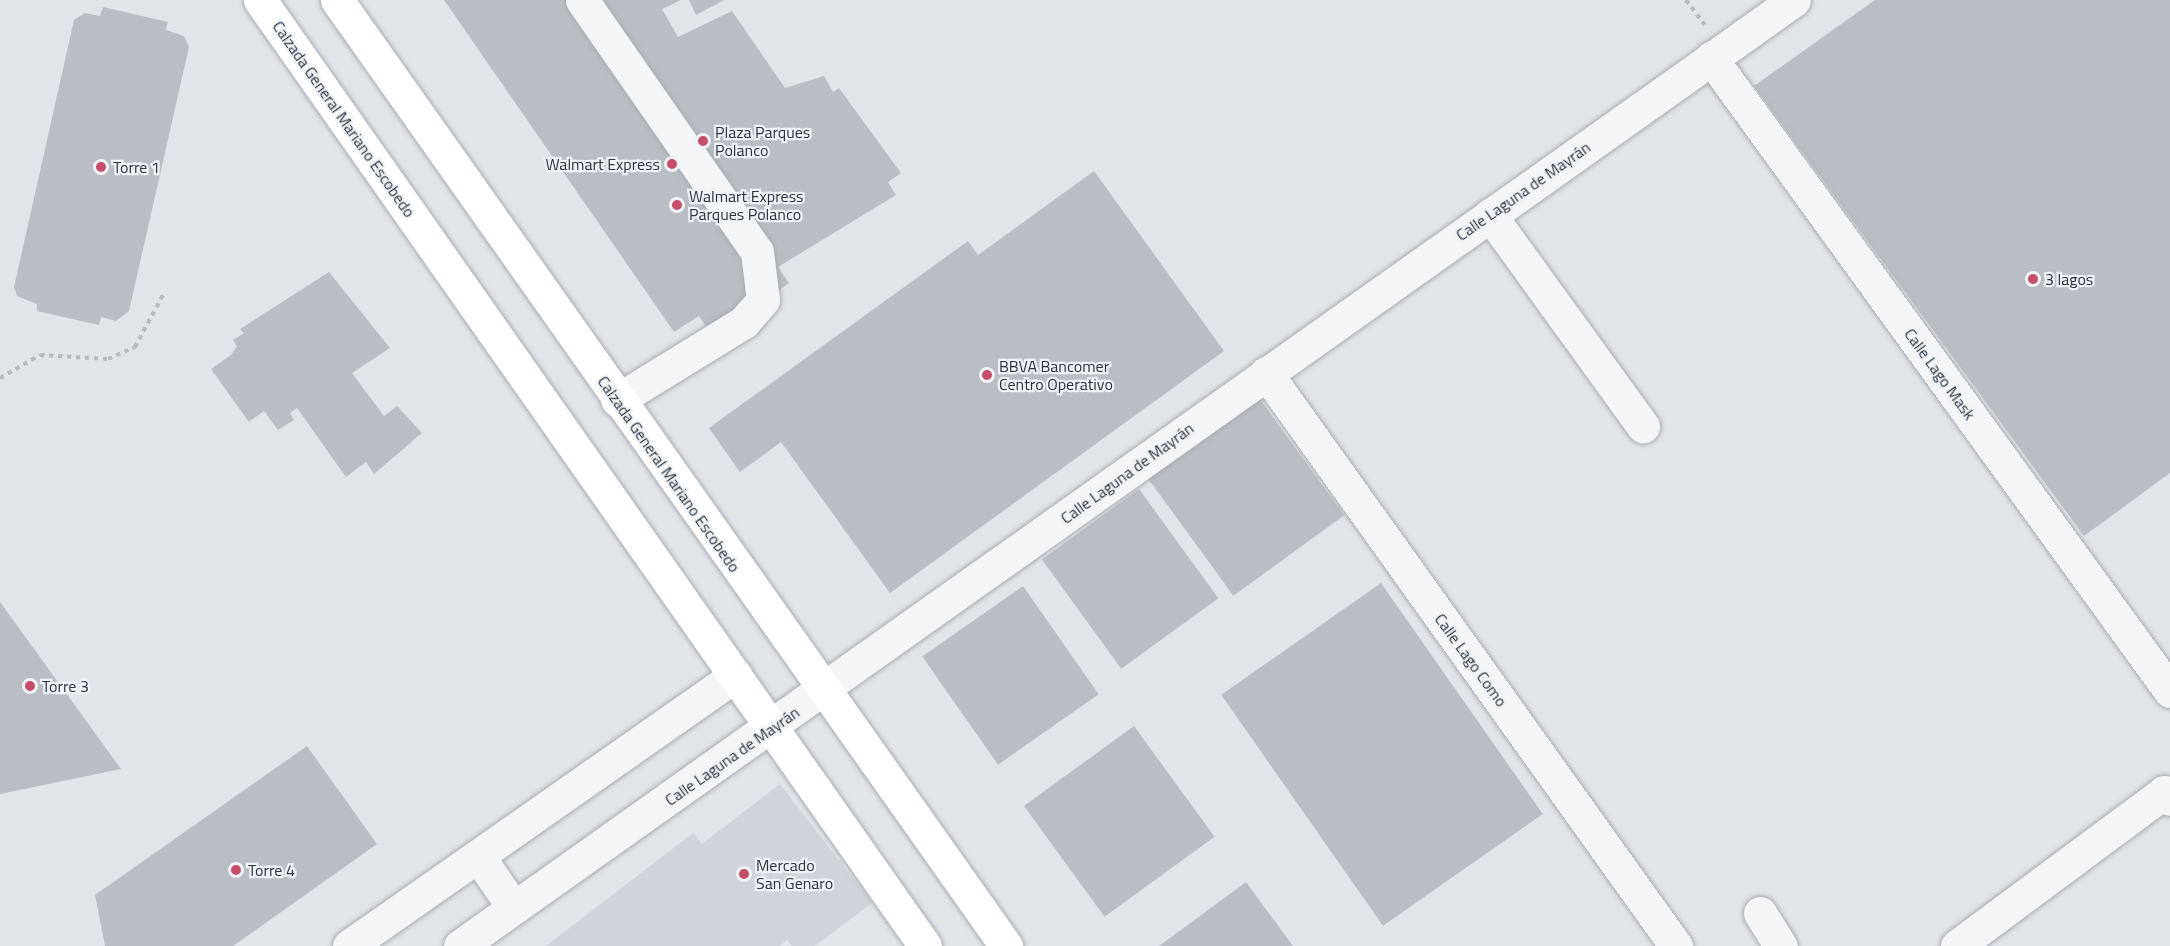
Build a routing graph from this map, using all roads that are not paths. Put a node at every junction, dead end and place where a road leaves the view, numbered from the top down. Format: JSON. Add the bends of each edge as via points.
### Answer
{"nodes":[{"id":1,"x":260,"y":0,"type":"edge"},
{"id":2,"x":337,"y":0,"type":"edge"},
{"id":3,"x":582,"y":0,"type":"edge"},
{"id":4,"x":1794,"y":0,"type":"edge"},
{"id":5,"x":1711,"y":58,"type":"junction"},
{"id":6,"x":1490,"y":214,"type":"junction"},
{"id":7,"x":1266,"y":373,"type":"junction"},
{"id":8,"x":617,"y":400,"type":"junction"},
{"id":9,"x":1643,"y":426,"type":"dead end"},
{"id":10,"x":736,"y":675,"type":"junction"},
{"id":11,"x":2170,"y":691,"type":"edge"},
{"id":12,"x":823,"y":692,"type":"junction"},
{"id":13,"x":773,"y":727,"type":"junction"},
{"id":14,"x":2170,"y":799,"type":"edge"},
{"id":15,"x":478,"y":856,"type":"junction"},
{"id":16,"x":514,"y":908,"type":"junction"},
{"id":17,"x":1760,"y":913,"type":"dead end"},
{"id":18,"x":349,"y":946,"type":"edge"},
{"id":19,"x":460,"y":946,"type":"edge"},
{"id":20,"x":925,"y":946,"type":"edge"},
{"id":21,"x":1006,"y":946,"type":"edge"},
{"id":22,"x":1676,"y":946,"type":"edge"},
{"id":23,"x":1781,"y":946,"type":"edge"},
{"id":24,"x":1957,"y":946,"type":"edge"}],
"edges":[{"from":1,"to":10,"type":"main road","name":"Calzada General Mariano Escobedo"},
{"from":2,"to":8,"type":"main road","name":"Calzada General Mariano Escobedo"},
{"from":3,"to":8,"type":"street","via":[[758,252],[763,300],[744,322]]},
{"from":4,"to":5,"type":"street","name":"Calle Laguna de Mayrán"},
{"from":5,"to":6,"type":"street","name":"Calle Laguna de Mayrán"},
{"from":5,"to":11,"type":"street","name":"Calle Lago Mask"},
{"from":6,"to":7,"type":"street","name":"Calle Laguna de Mayrán"},
{"from":6,"to":9,"type":"street"},
{"from":7,"to":12,"type":"street","name":"Calle Laguna de Mayrán"},
{"from":7,"to":22,"type":"street","name":"Calle Lago Como"},
{"from":8,"to":12,"type":"main road","name":"Calzada General Mariano Escobedo"},
{"from":10,"to":13,"type":"main road","name":"Calzada General Mariano Escobedo"},
{"from":10,"to":15,"type":"street"},
{"from":12,"to":13,"type":"street","name":"Calle Laguna de Mayrán"},
{"from":12,"to":21,"type":"main road","name":"Calzada General Mariano Escobedo"},
{"from":13,"to":16,"type":"street","name":"Calle Laguna de Mayrán"},
{"from":13,"to":20,"type":"main road","name":"Calzada General Mariano Escobedo"},
{"from":14,"to":24,"type":"street","via":[[2164,792]]},
{"from":15,"to":16,"type":"street"},
{"from":15,"to":18,"type":"street"},
{"from":16,"to":19,"type":"street","name":"Calle Laguna de Mayrán"},
{"from":17,"to":23,"type":"street"}]}
